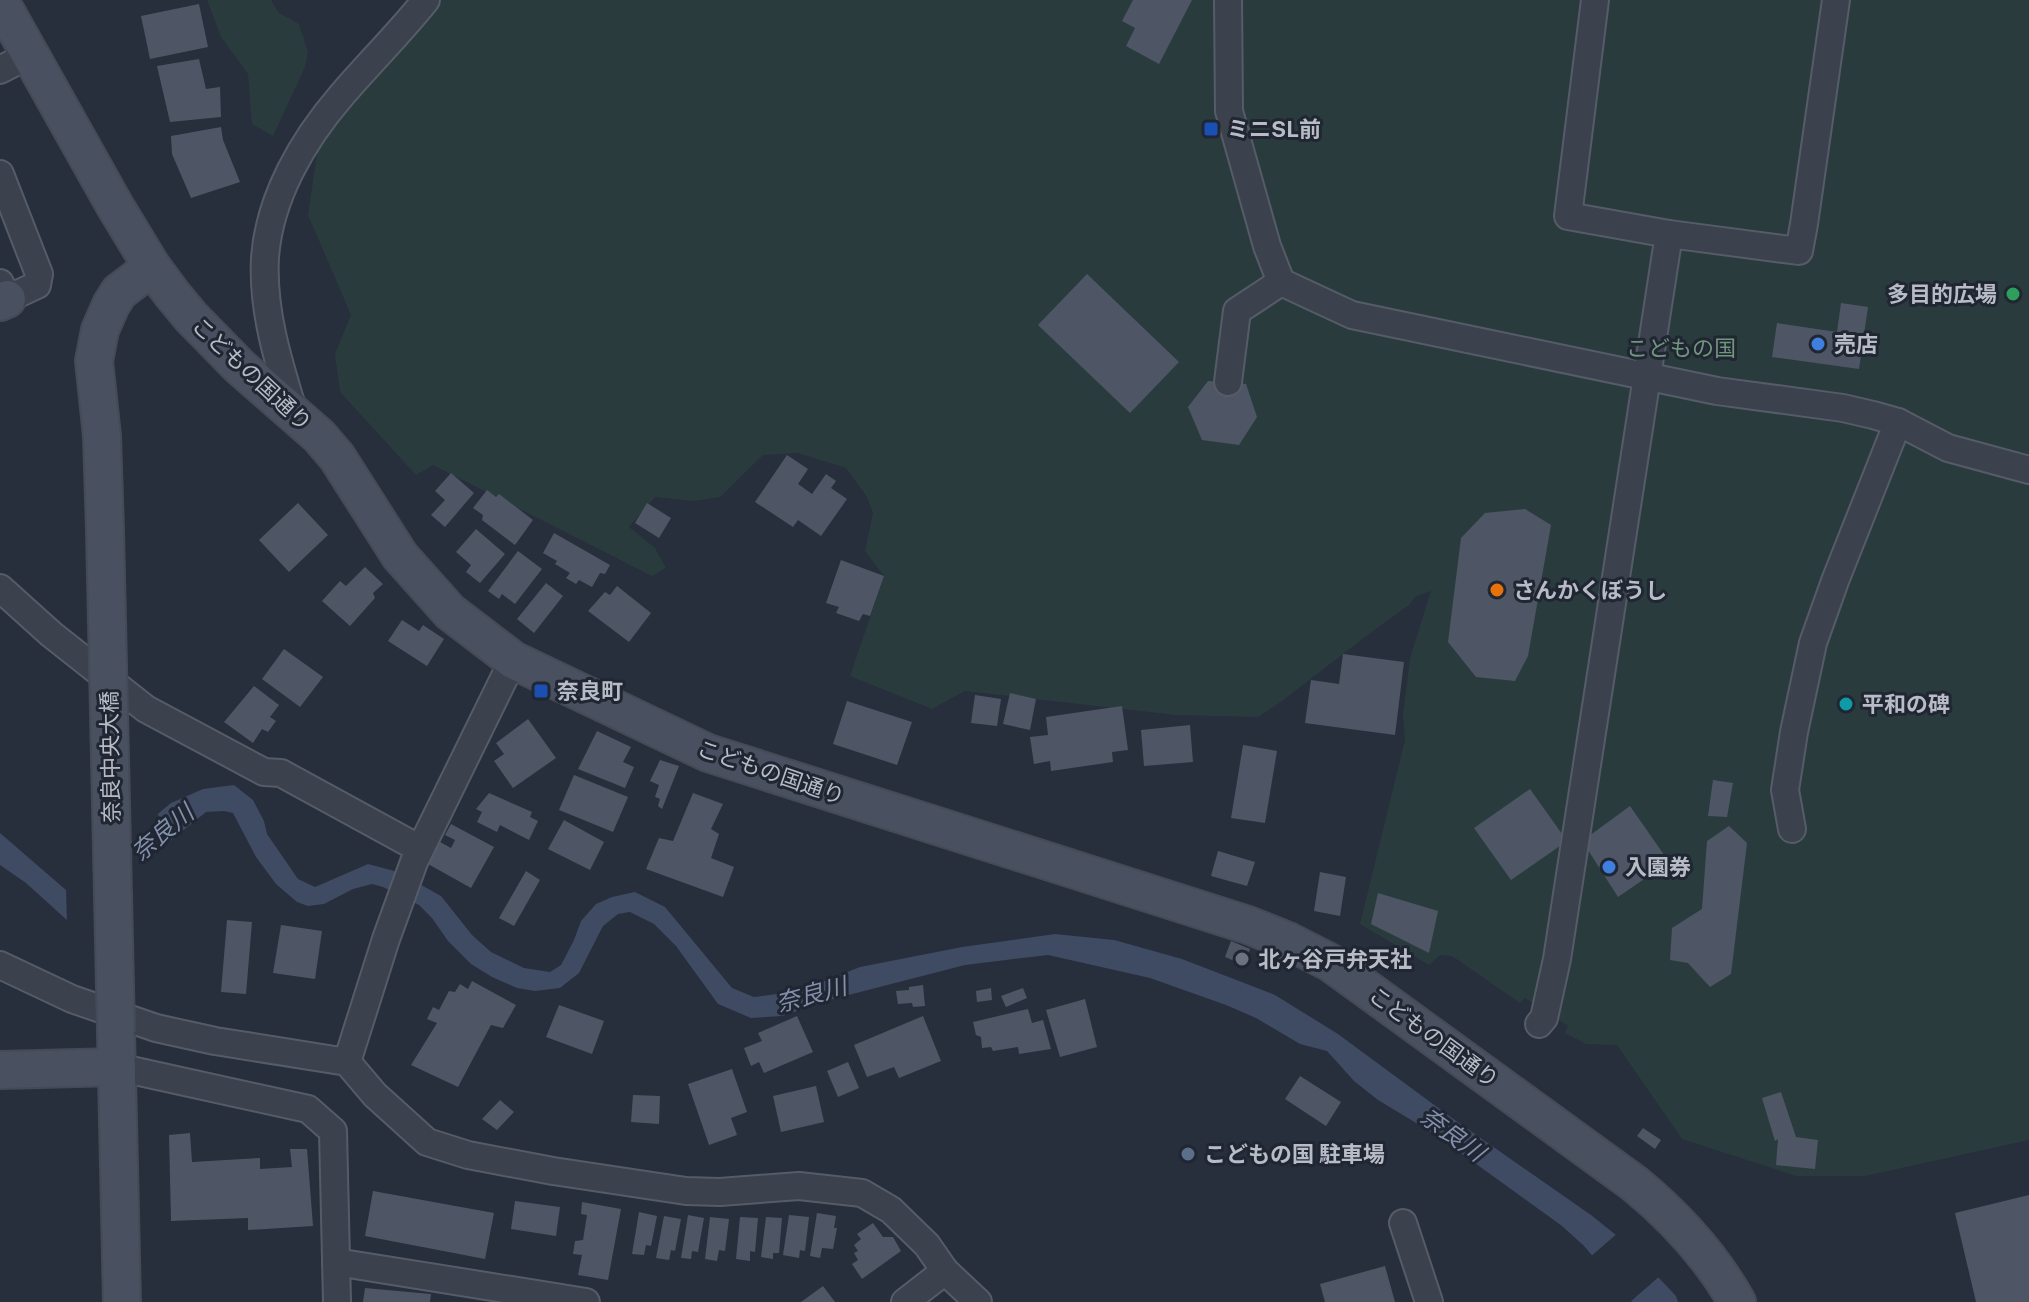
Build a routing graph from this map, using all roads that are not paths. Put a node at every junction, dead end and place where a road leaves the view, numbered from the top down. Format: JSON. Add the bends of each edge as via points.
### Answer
{"nodes":[{"id":1,"x":426,"y":0,"type":"edge"},
{"id":2,"x":1228,"y":0,"type":"edge"},
{"id":3,"x":1595,"y":0,"type":"edge"},
{"id":4,"x":1836,"y":0,"type":"edge"},
{"id":5,"x":8,"y":3,"type":"edge"},
{"id":6,"x":14,"y":62,"type":"edge"},
{"id":7,"x":0,"y":174,"type":"edge"},
{"id":8,"x":1669,"y":234,"type":"junction"},
{"id":9,"x":152,"y":267,"type":"junction"},
{"id":10,"x":1281,"y":282,"type":"junction"},
{"id":11,"x":2,"y":294,"type":"edge"},
{"id":12,"x":1648,"y":377,"type":"junction"},
{"id":13,"x":1228,"y":382,"type":"dead end"},
{"id":14,"x":295,"y":417,"type":"junction"},
{"id":15,"x":1898,"y":422,"type":"junction"},
{"id":16,"x":2029,"y":470,"type":"edge"},
{"id":17,"x":0,"y":588,"type":"edge"},
{"id":18,"x":513,"y":660,"type":"junction"},
{"id":19,"x":1792,"y":829,"type":"dead end"},
{"id":20,"x":417,"y":856,"type":"junction"},
{"id":21,"x":0,"y":965,"type":"edge"},
{"id":22,"x":1539,"y":1024,"type":"dead end"},
{"id":23,"x":347,"y":1062,"type":"junction"},
{"id":24,"x":117,"y":1067,"type":"junction"},
{"id":25,"x":0,"y":1070,"type":"edge"},
{"id":26,"x":1403,"y":1223,"type":"dead end"},
{"id":27,"x":336,"y":1262,"type":"junction"},
{"id":28,"x":945,"y":1271,"type":"junction"},
{"id":29,"x":122,"y":1302,"type":"edge"},
{"id":30,"x":337,"y":1302,"type":"edge"},
{"id":31,"x":586,"y":1302,"type":"edge"},
{"id":32,"x":905,"y":1302,"type":"edge"},
{"id":33,"x":978,"y":1302,"type":"edge"},
{"id":34,"x":1429,"y":1302,"type":"edge"},
{"id":35,"x":1737,"y":1302,"type":"edge"}],
"edges":[{"from":1,"to":14,"type":"street","via":[[304,146],[273,213],[265,258],[267,302]]},
{"from":2,"to":10,"type":"street","via":[[1229,111]]},
{"from":3,"to":8,"type":"street","via":[[1568,216]]},
{"from":4,"to":8,"type":"street","via":[[1799,251]]},
{"from":5,"to":6,"type":"main road","name":"こどもの国通り"},
{"from":6,"to":9,"type":"main road","name":"こどもの国通り"},
{"from":7,"to":11,"type":"street","via":[[39,274],[37,285]]},
{"from":8,"to":12,"type":"street"},
{"from":9,"to":14,"type":"main road","name":"こどもの国通り","via":[[191,317]]},
{"from":9,"to":24,"type":"main road","name":"奈良中央大橋","bridge":true,"via":[[119,292],[100,330],[94,361],[102,436]]},
{"from":10,"to":12,"type":"street","via":[[1352,315]]},
{"from":10,"to":13,"type":"street","via":[[1237,311]]},
{"from":12,"to":15,"type":"street","via":[[1843,408]]},
{"from":12,"to":22,"type":"street","via":[[1557,959]]},
{"from":14,"to":18,"type":"main road","name":"こどもの国通り","via":[[337,457],[400,556],[450,612]]},
{"from":15,"to":16,"type":"street","via":[[1948,448]]},
{"from":15,"to":19,"type":"street","via":[[1813,643],[1785,790]]},
{"from":17,"to":20,"type":"street","via":[[146,709],[264,772],[281,773]]},
{"from":18,"to":20,"type":"street"},
{"from":18,"to":35,"type":"main road","name":"こどもの国通り","via":[[708,753],[1248,925],[1331,963],[1635,1184],[1677,1222]]},
{"from":20,"to":23,"type":"street"},
{"from":21,"to":23,"type":"street","via":[[72,999],[156,1028]]},
{"from":23,"to":28,"type":"street","via":[[427,1142],[468,1155],[686,1191],[799,1186],[862,1193],[900,1218]]},
{"from":24,"to":25,"type":"main road"},
{"from":24,"to":27,"type":"street","via":[[308,1109],[333,1131]]},
{"from":24,"to":29,"type":"main road","name":"奈良中央大橋"},
{"from":26,"to":34,"type":"street"},
{"from":27,"to":30,"type":"street"},
{"from":27,"to":31,"type":"street"},
{"from":28,"to":32,"type":"street"},
{"from":28,"to":33,"type":"street"}]}
